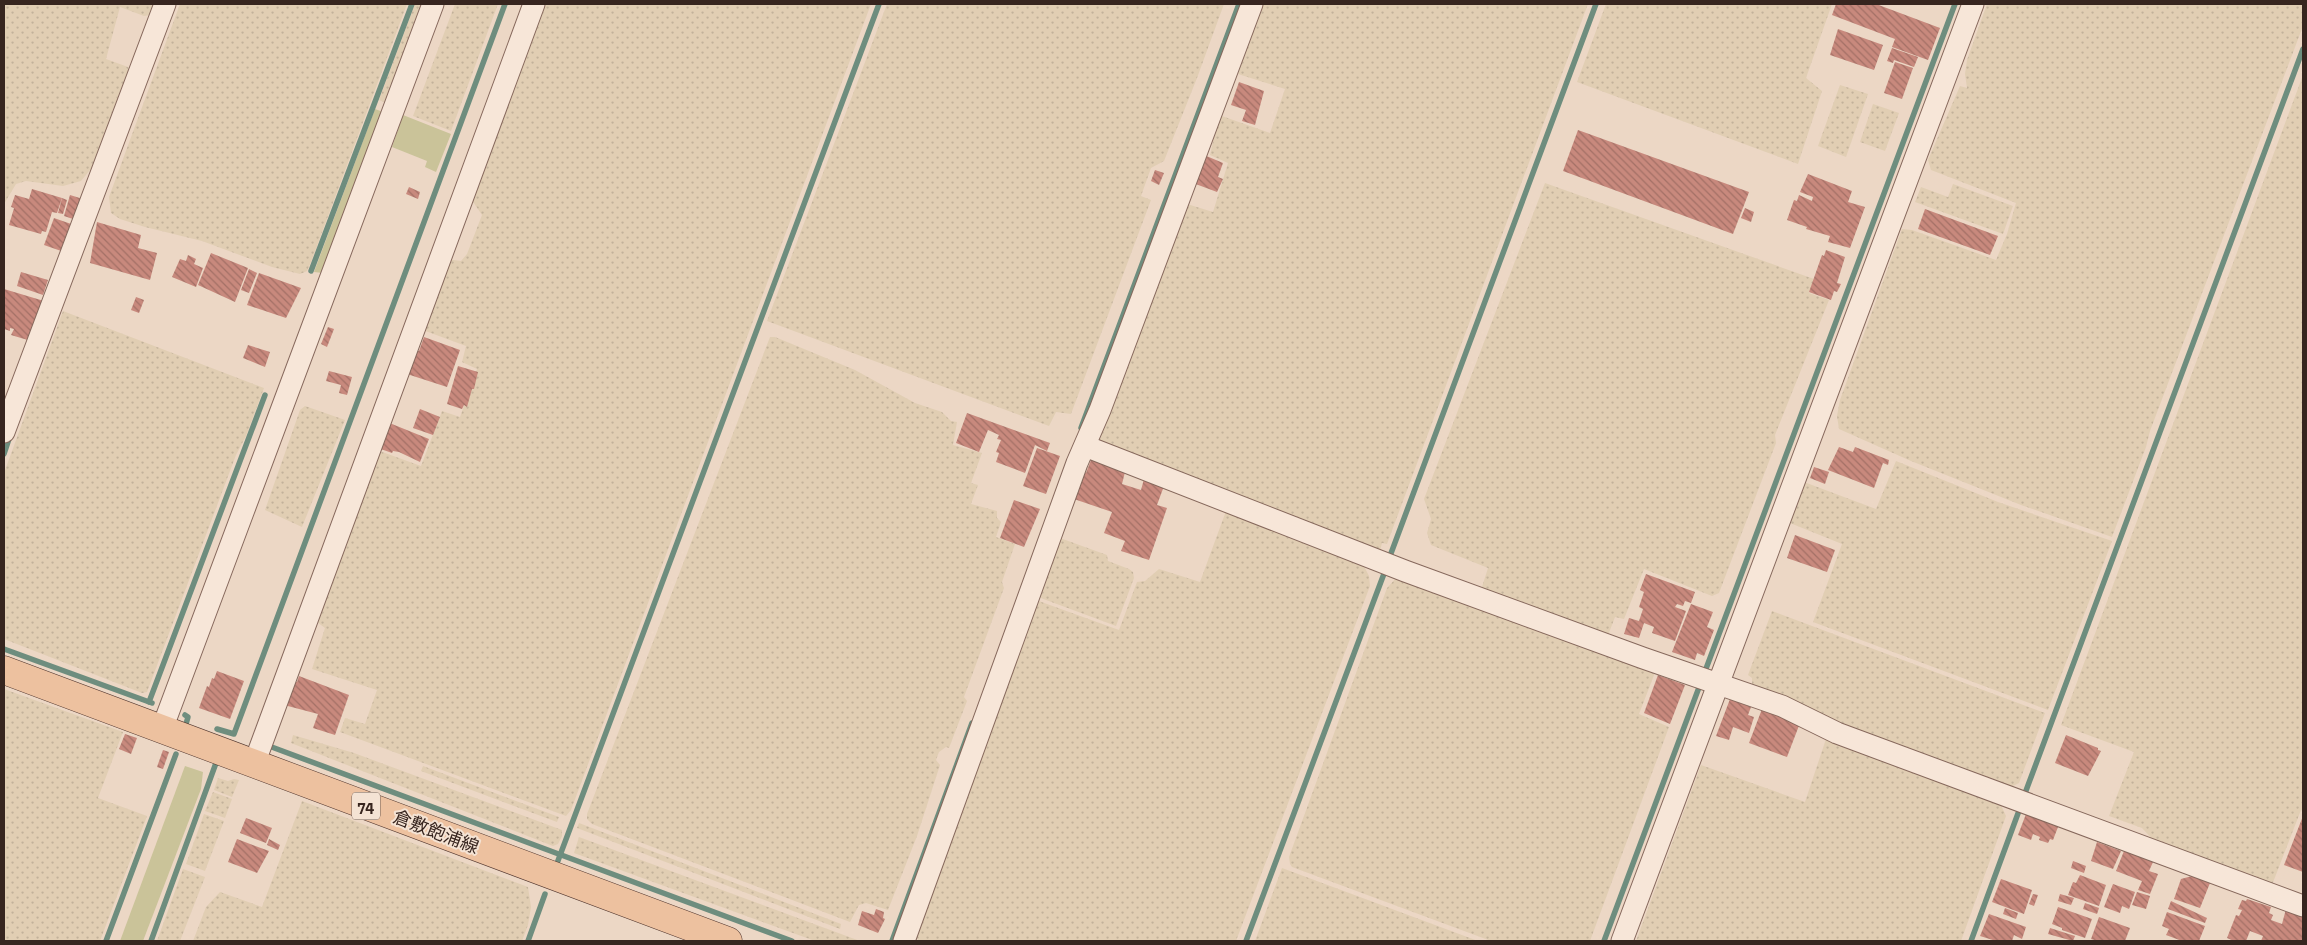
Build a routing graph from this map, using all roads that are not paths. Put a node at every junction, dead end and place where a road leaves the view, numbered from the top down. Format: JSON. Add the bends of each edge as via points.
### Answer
{"nodes":[{"id":1,"x":165,"y":4,"type":"edge"},
{"id":2,"x":433,"y":4,"type":"edge"},
{"id":3,"x":534,"y":4,"type":"edge"},
{"id":4,"x":1252,"y":4,"type":"edge"},
{"id":5,"x":1973,"y":4,"type":"edge"},
{"id":6,"x":4,"y":432,"type":"edge"},
{"id":7,"x":1085,"y":446,"type":"junction"},
{"id":8,"x":4,"y":670,"type":"edge"},
{"id":9,"x":1708,"y":680,"type":"junction"},
{"id":10,"x":162,"y":729,"type":"junction"},
{"id":11,"x":254,"y":764,"type":"junction"},
{"id":12,"x":2303,"y":906,"type":"edge"},
{"id":13,"x":728,"y":941,"type":"edge"},
{"id":14,"x":904,"y":941,"type":"edge"},
{"id":15,"x":1622,"y":941,"type":"edge"}],
"edges":[{"from":1,"to":6,"type":"street"},
{"from":2,"to":10,"type":"street"},
{"from":3,"to":11,"type":"street"},
{"from":4,"to":7,"type":"street"},
{"from":5,"to":9,"type":"street"},
{"from":7,"to":9,"type":"street","via":[[1406,571]]},
{"from":7,"to":14,"type":"street"},
{"from":8,"to":10,"type":"main road","name":"倉敷飽浦線","number":"74"},
{"from":9,"to":12,"type":"street","via":[[1782,706],[1837,733]]},
{"from":9,"to":15,"type":"street"},
{"from":10,"to":11,"type":"main road","name":"倉敷飽浦線","number":"74"},
{"from":11,"to":13,"type":"main road","name":"倉敷飽浦線","number":"74"}]}
